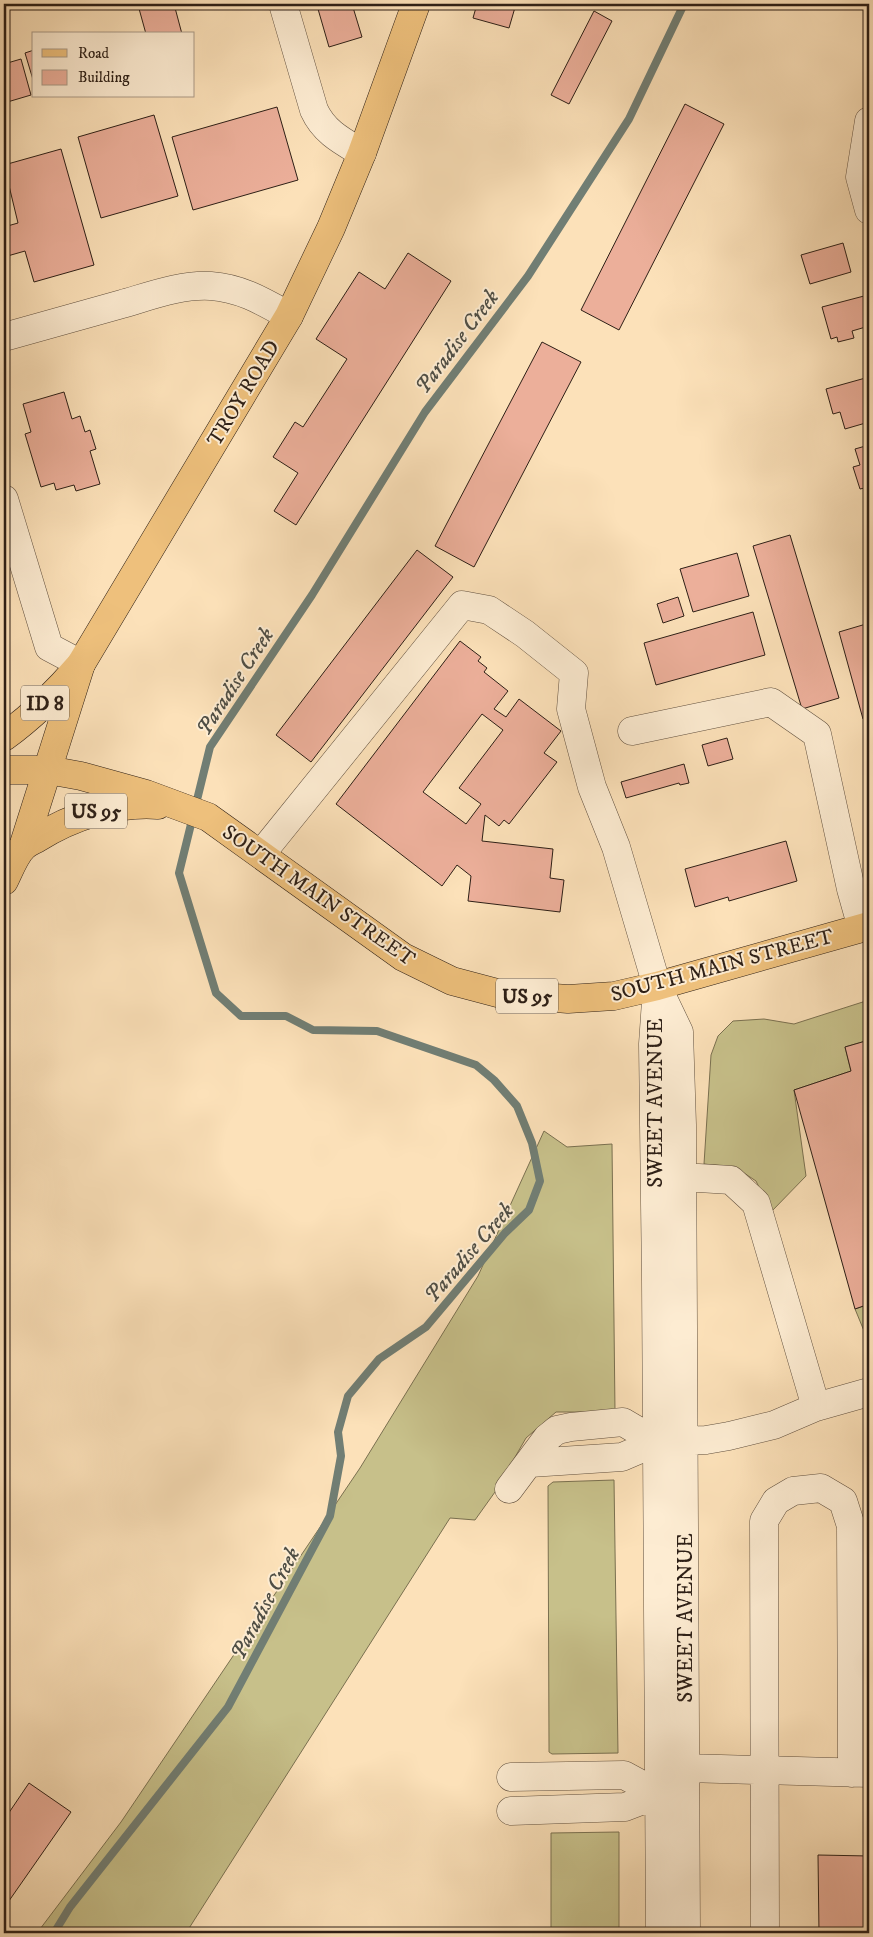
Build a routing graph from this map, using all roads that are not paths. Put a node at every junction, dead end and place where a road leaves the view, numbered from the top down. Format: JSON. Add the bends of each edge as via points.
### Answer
{"nodes":[{"id":1,"x":283,"y":4,"type":"edge"},
{"id":2,"x":416,"y":4,"type":"edge"},
{"id":3,"x":869,"y":121,"type":"edge"},
{"id":4,"x":362,"y":153,"type":"junction"},
{"id":5,"x":869,"y":210,"type":"edge"},
{"id":6,"x":289,"y":316,"type":"junction"},
{"id":7,"x":4,"y":337,"type":"edge"},
{"id":8,"x":4,"y":499,"type":"edge"},
{"id":9,"x":10,"y":542,"type":"edge"},
{"id":10,"x":81,"y":664,"type":"junction"},
{"id":11,"x":632,"y":731,"type":"dead end"},
{"id":12,"x":4,"y":737,"type":"edge"},
{"id":13,"x":4,"y":770,"type":"edge"},
{"id":14,"x":48,"y":770,"type":"junction"},
{"id":15,"x":178,"y":806,"type":"junction"},
{"id":16,"x":23,"y":847,"type":"junction"},
{"id":17,"x":261,"y":854,"type":"junction"},
{"id":18,"x":4,"y":881,"type":"edge"},
{"id":19,"x":866,"y":927,"type":"edge"},
{"id":20,"x":657,"y":986,"type":"junction"},
{"id":21,"x":682,"y":1177,"type":"junction"},
{"id":22,"x":869,"y":1392,"type":"edge"},
{"id":23,"x":816,"y":1407,"type":"junction"},
{"id":24,"x":670,"y":1442,"type":"junction"},
{"id":25,"x":510,"y":1489,"type":"dead end"},
{"id":26,"x":686,"y":1768,"type":"junction"},
{"id":27,"x":764,"y":1770,"type":"junction"},
{"id":28,"x":860,"y":1773,"type":"edge"},
{"id":29,"x":511,"y":1777,"type":"dead end"},
{"id":30,"x":672,"y":1794,"type":"junction"},
{"id":31,"x":512,"y":1811,"type":"dead end"},
{"id":32,"x":660,"y":1933,"type":"edge"},
{"id":33,"x":686,"y":1933,"type":"edge"},
{"id":34,"x":765,"y":1933,"type":"edge"}],
"edges":[{"from":1,"to":4,"type":"street","via":[[319,121],[338,139]]},
{"from":2,"to":4,"type":"main road","name":"TROY ROAD","number":"ID 8"},
{"from":3,"to":5,"type":"street","via":[[860,177]]},
{"from":4,"to":6,"type":"main road","name":"TROY ROAD","number":"ID 8"},
{"from":6,"to":7,"type":"street","via":[[240,291],[199,286],[148,296]]},
{"from":6,"to":10,"type":"main road","name":"TROY ROAD","number":"ID 8"},
{"from":8,"to":9,"type":"street"},
{"from":9,"to":10,"type":"street","via":[[49,647]]},
{"from":10,"to":12,"type":"main road","number":"ID 8","via":[[52,696]]},
{"from":10,"to":14,"type":"main road","name":"TROY ROAD","number":"ID 8"},
{"from":11,"to":19,"type":"street","via":[[771,702],[816,734],[851,889]]},
{"from":13,"to":14,"type":"main road","number":"US 95"},
{"from":14,"to":15,"type":"main road","name":"SOUTH MAIN STREET","number":"US 95","via":[[114,784]]},
{"from":14,"to":16,"type":"main road","number":"ID 8"},
{"from":15,"to":16,"type":"main road","name":"SOUTH MAIN STREET","number":"US 95","via":[[141,805],[96,812],[62,824]]},
{"from":15,"to":17,"type":"main road","name":"SOUTH MAIN STREET","number":"US 95","via":[[208,817]]},
{"from":16,"to":18,"type":"main road"},
{"from":17,"to":20,"type":"main road","name":"SOUTH MAIN STREET","number":"US 95","via":[[403,957],[452,981],[501,994],[568,999],[614,996]]},
{"from":17,"to":20,"type":"street","via":[[462,605],[489,610],[574,673],[570,709],[592,787],[616,847]]},
{"from":19,"to":20,"type":"main road","name":"SOUTH MAIN STREET","number":"US 95"},
{"from":20,"to":21,"type":"street","name":"SWEET AVENUE","via":[[679,1032]]},
{"from":20,"to":24,"type":"street","name":"SWEET AVENUE","via":[[653,1044]]},
{"from":21,"to":23,"type":"street","via":[[731,1180],[756,1203]]},
{"from":21,"to":24,"type":"street","name":"SWEET AVENUE"},
{"from":22,"to":23,"type":"street"},
{"from":23,"to":24,"type":"street","via":[[752,1431],[706,1440]]},
{"from":24,"to":25,"type":"street","via":[[622,1457],[530,1463]]},
{"from":24,"to":26,"type":"street","name":"SWEET AVENUE"},
{"from":24,"to":30,"type":"street","name":"SWEET AVENUE","via":[[658,1594],[659,1660]]},
{"from":26,"to":27,"type":"street"},
{"from":26,"to":30,"type":"street","name":"SWEET AVENUE"},
{"from":27,"to":28,"type":"street"},
{"from":27,"to":28,"type":"street","via":[[764,1521],[776,1501],[793,1491],[821,1488],[843,1501],[851,1526]]},
{"from":27,"to":34,"type":"street"},
{"from":29,"to":30,"type":"street","via":[[624,1775]]},
{"from":30,"to":31,"type":"street","via":[[625,1807]]},
{"from":30,"to":32,"type":"street","name":"SWEET AVENUE"},
{"from":30,"to":33,"type":"street","name":"SWEET AVENUE"}]}
